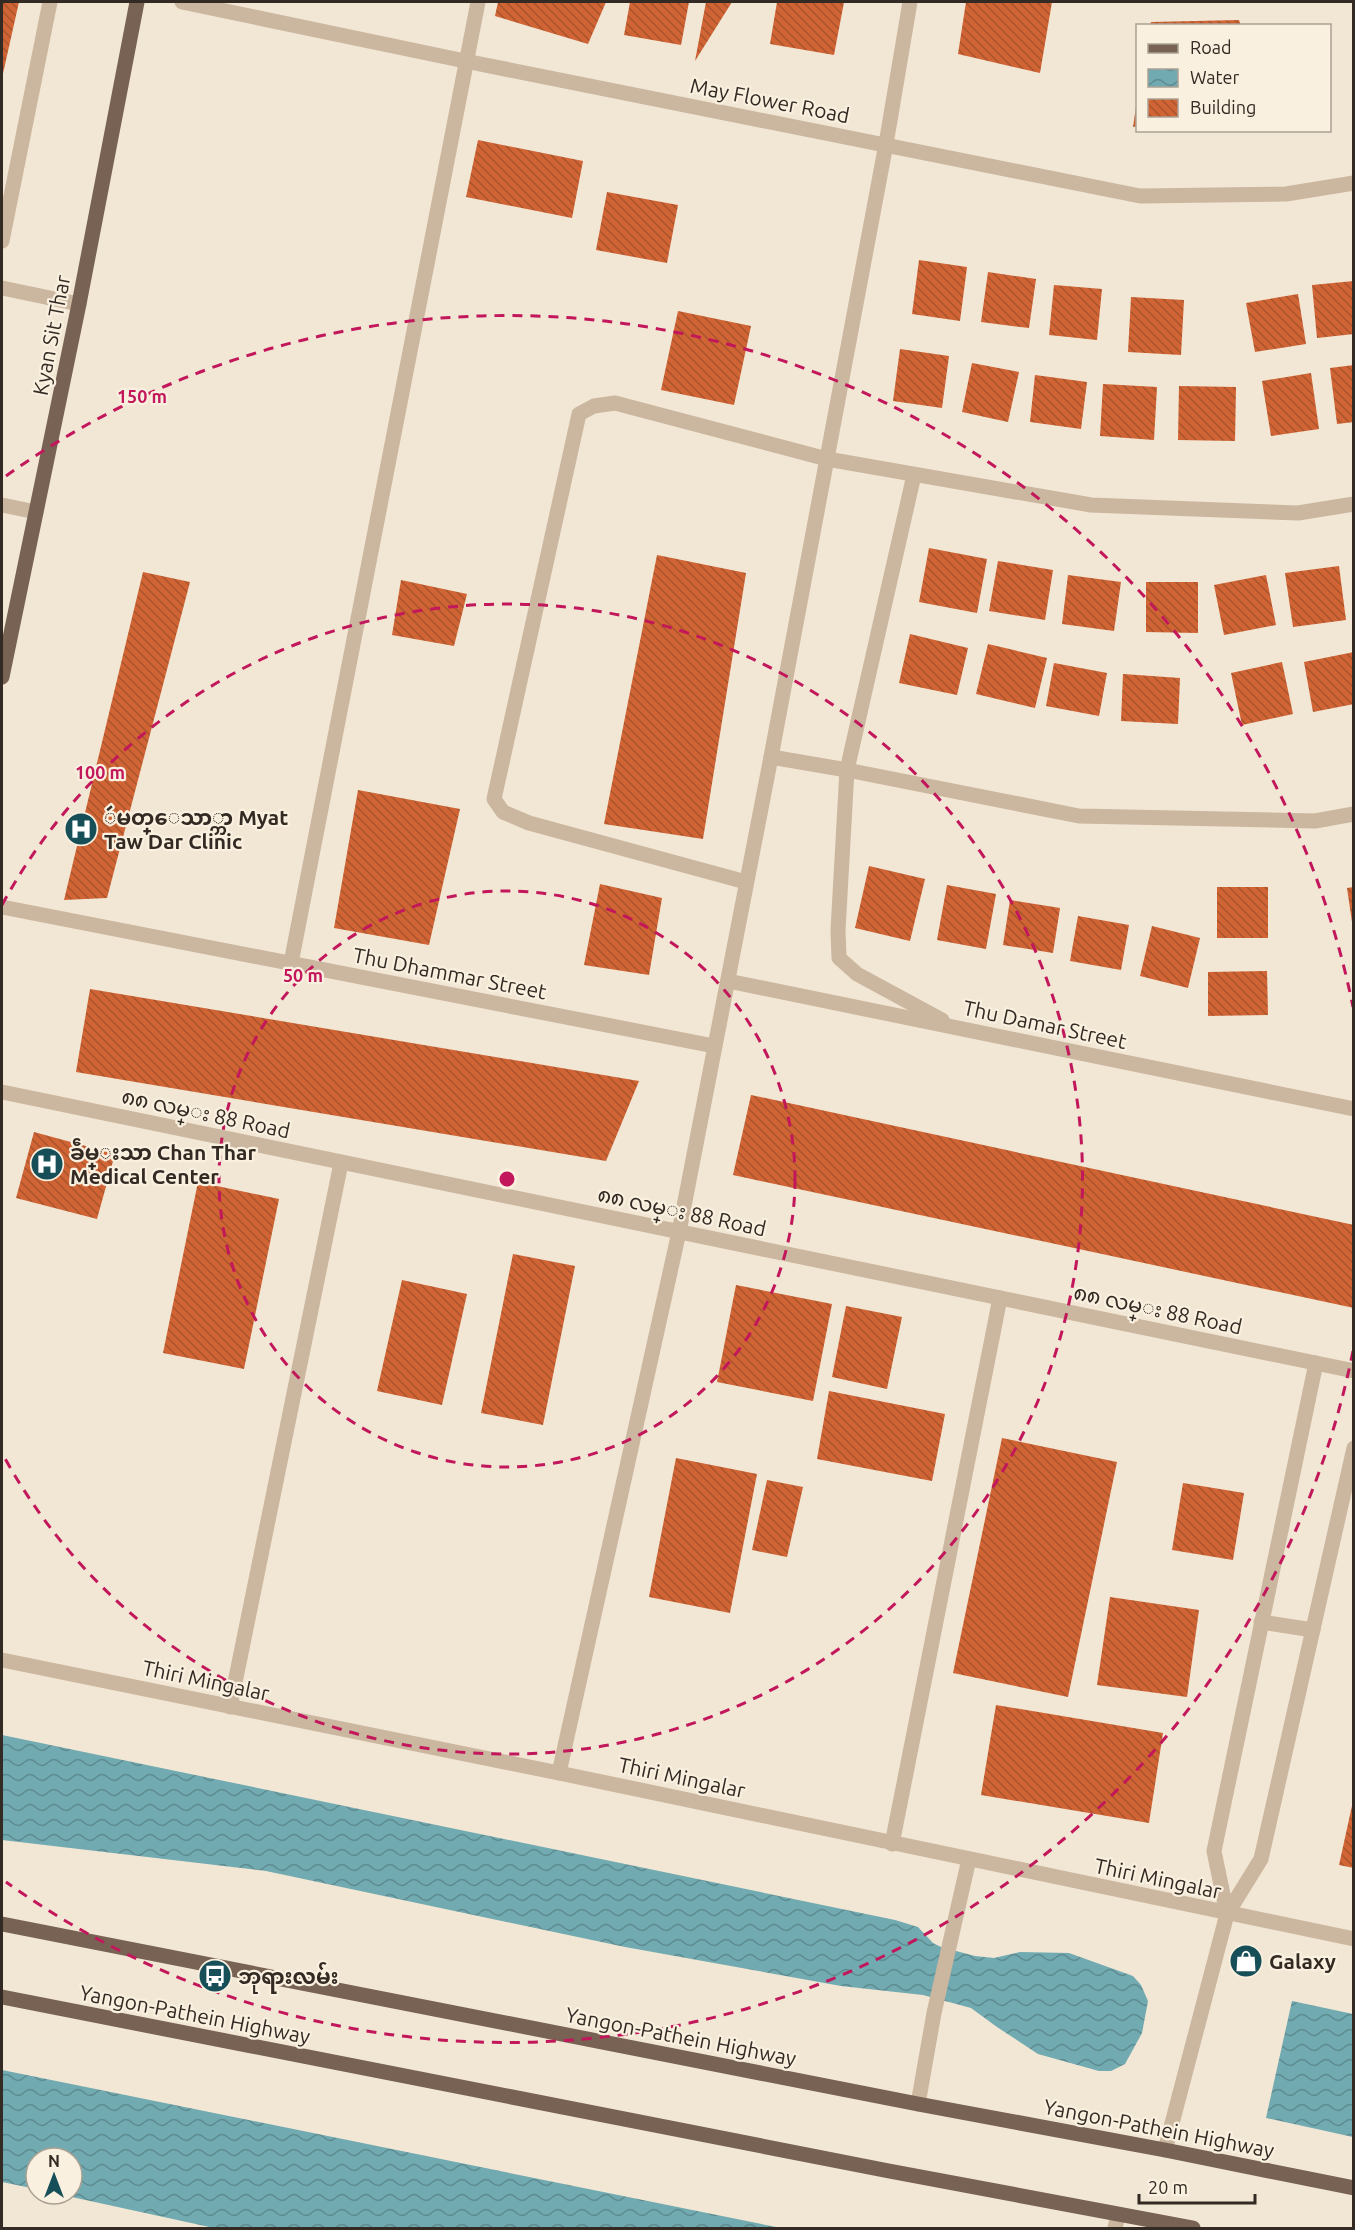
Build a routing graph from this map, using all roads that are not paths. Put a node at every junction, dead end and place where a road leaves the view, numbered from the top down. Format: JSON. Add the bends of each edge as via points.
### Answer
{"nodes":[{"id":1,"x":51,"y":2,"type":"edge"},
{"id":2,"x":136,"y":2,"type":"edge"},
{"id":3,"x":182,"y":2,"type":"edge"},
{"id":4,"x":478,"y":2,"type":"edge"},
{"id":5,"x":910,"y":2,"type":"edge"},
{"id":6,"x":465,"y":61,"type":"junction"},
{"id":7,"x":886,"y":144,"type":"junction"},
{"id":8,"x":1353,"y":183,"type":"edge"},
{"id":9,"x":2,"y":241,"type":"edge"},
{"id":10,"x":2,"y":288,"type":"edge"},
{"id":11,"x":79,"y":304,"type":"junction"},
{"id":12,"x":827,"y":459,"type":"junction"},
{"id":13,"x":914,"y":475,"type":"junction"},
{"id":14,"x":1353,"y":504,"type":"edge"},
{"id":15,"x":2,"y":505,"type":"edge"},
{"id":16,"x":36,"y":512,"type":"junction"},
{"id":17,"x":2,"y":677,"type":"edge"},
{"id":18,"x":771,"y":757,"type":"junction"},
{"id":19,"x":847,"y":770,"type":"junction"},
{"id":20,"x":1353,"y":814,"type":"edge"},
{"id":21,"x":746,"y":882,"type":"junction"},
{"id":22,"x":2,"y":906,"type":"edge"},
{"id":23,"x":291,"y":963,"type":"junction"},
{"id":24,"x":728,"y":981,"type":"junction"},
{"id":25,"x":956,"y":1028,"type":"junction"},
{"id":26,"x":714,"y":1046,"type":"junction"},
{"id":27,"x":2,"y":1092,"type":"edge"},
{"id":28,"x":1349,"y":1106,"type":"edge"},
{"id":29,"x":341,"y":1163,"type":"junction"},
{"id":30,"x":679,"y":1232,"type":"junction"},
{"id":31,"x":1000,"y":1298,"type":"junction"},
{"id":32,"x":1316,"y":1363,"type":"junction"},
{"id":33,"x":1353,"y":1371,"type":"edge"},
{"id":34,"x":1353,"y":1448,"type":"edge"},
{"id":35,"x":1261,"y":1622,"type":"junction"},
{"id":36,"x":1313,"y":1630,"type":"junction"},
{"id":37,"x":2,"y":1660,"type":"edge"},
{"id":38,"x":230,"y":1707,"type":"junction"},
{"id":39,"x":559,"y":1773,"type":"junction"},
{"id":40,"x":892,"y":1844,"type":"junction"},
{"id":41,"x":969,"y":1859,"type":"junction"},
{"id":42,"x":1227,"y":1914,"type":"junction"},
{"id":43,"x":2,"y":1924,"type":"edge"},
{"id":44,"x":1353,"y":1939,"type":"edge"},
{"id":45,"x":2,"y":1997,"type":"edge"},
{"id":46,"x":918,"y":2104,"type":"junction"},
{"id":47,"x":1165,"y":2150,"type":"junction"},
{"id":48,"x":1353,"y":2188,"type":"edge"},
{"id":49,"x":1116,"y":2222,"type":"edge"},
{"id":50,"x":1193,"y":2229,"type":"edge"}],
"edges":[{"from":1,"to":9,"type":"street"},
{"from":2,"to":11,"type":"main road","name":"Kyan Sit Thar"},
{"from":3,"to":6,"type":"street","name":"May Flower Road"},
{"from":4,"to":6,"type":"street"},
{"from":5,"to":7,"type":"street"},
{"from":6,"to":7,"type":"street","name":"May Flower Road"},
{"from":6,"to":23,"type":"street"},
{"from":7,"to":8,"type":"street","name":"May Flower Road","via":[[1140,196],[1286,194]]},
{"from":7,"to":12,"type":"street"},
{"from":10,"to":11,"type":"street"},
{"from":11,"to":16,"type":"main road","name":"Kyan Sit Thar"},
{"from":12,"to":13,"type":"street"},
{"from":12,"to":18,"type":"street"},
{"from":12,"to":21,"type":"street","via":[[615,403],[594,406],[579,414],[494,799],[503,812],[529,823]]},
{"from":13,"to":14,"type":"street","via":[[1091,505],[1298,513]]},
{"from":13,"to":19,"type":"street"},
{"from":15,"to":16,"type":"street"},
{"from":16,"to":17,"type":"main road","name":"Kyan Sit Thar"},
{"from":18,"to":19,"type":"street"},
{"from":18,"to":21,"type":"street"},
{"from":19,"to":20,"type":"street","via":[[1079,816],[1315,821]]},
{"from":19,"to":25,"type":"street","via":[[839,958],[857,974]]},
{"from":21,"to":24,"type":"street"},
{"from":22,"to":23,"type":"street","name":"Thu Dhammar Street"},
{"from":23,"to":26,"type":"street","name":"Thu Dhammar Street"},
{"from":24,"to":25,"type":"street","name":"Thu Damar Street"},
{"from":24,"to":26,"type":"street"},
{"from":25,"to":28,"type":"street","name":"Thu Damar Street"},
{"from":26,"to":30,"type":"street"},
{"from":27,"to":29,"type":"street","name":"၈၈ လမ္း 88 Road"},
{"from":29,"to":30,"type":"street","name":"၈၈ လမ္း 88 Road"},
{"from":29,"to":38,"type":"street"},
{"from":30,"to":31,"type":"street","name":"၈၈ လမ္း 88 Road"},
{"from":30,"to":39,"type":"street"},
{"from":31,"to":32,"type":"street","name":"၈၈ လမ္း 88 Road"},
{"from":31,"to":40,"type":"street"},
{"from":32,"to":33,"type":"street","name":"၈၈ လမ္း 88 Road"},
{"from":32,"to":35,"type":"street"},
{"from":34,"to":36,"type":"street"},
{"from":35,"to":36,"type":"street"},
{"from":35,"to":42,"type":"street","via":[[1214,1851]]},
{"from":36,"to":42,"type":"street","via":[[1262,1859]]},
{"from":37,"to":38,"type":"street","name":"Thiri Mingalar"},
{"from":38,"to":39,"type":"street","name":"Thiri Mingalar"},
{"from":39,"to":40,"type":"street","name":"Thiri Mingalar"},
{"from":40,"to":41,"type":"street","name":"Thiri Mingalar"},
{"from":41,"to":42,"type":"street","name":"Thiri Mingalar"},
{"from":41,"to":46,"type":"street"},
{"from":42,"to":44,"type":"street","name":"Thiri Mingalar"},
{"from":42,"to":47,"type":"street"},
{"from":43,"to":46,"type":"main road","name":"Yangon-Pathein Highway"},
{"from":45,"to":49,"type":"main road","name":"Yangon-Pathein Highway"},
{"from":46,"to":47,"type":"main road","name":"Yangon-Pathein Highway"},
{"from":47,"to":48,"type":"main road","name":"Yangon-Pathein Highway"},
{"from":49,"to":50,"type":"main road","name":"Yangon-Pathein Highway"}]}
